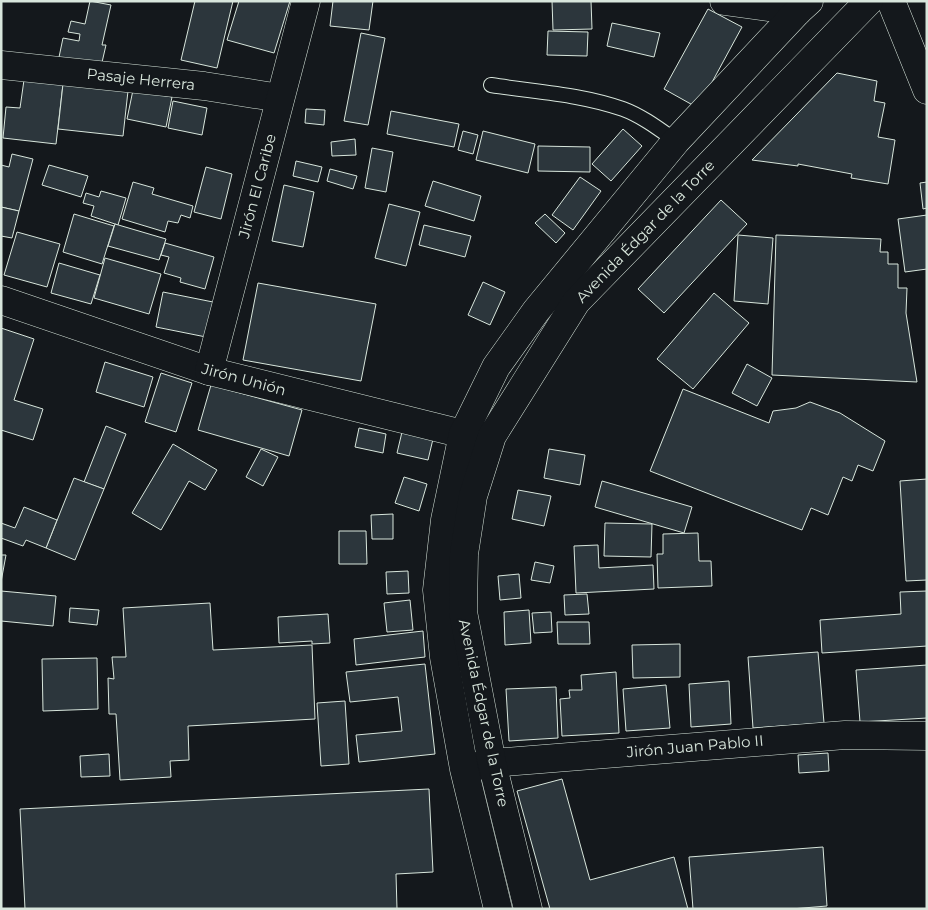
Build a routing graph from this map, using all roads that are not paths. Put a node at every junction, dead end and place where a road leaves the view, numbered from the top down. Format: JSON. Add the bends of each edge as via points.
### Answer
{"nodes":[{"id":1,"x":306,"y":1,"type":"edge"},
{"id":2,"x":724,"y":1,"type":"edge"},
{"id":3,"x":870,"y":1,"type":"edge"},
{"id":4,"x":891,"y":1,"type":"edge"},
{"id":5,"x":803,"y":6,"type":"edge"},
{"id":6,"x":1,"y":65,"type":"edge"},
{"id":7,"x":491,"y":85,"type":"dead end"},
{"id":8,"x":927,"y":90,"type":"edge"},
{"id":9,"x":280,"y":98,"type":"junction"},
{"id":10,"x":676,"y":141,"type":"junction"},
{"id":11,"x":1,"y":300,"type":"edge"},
{"id":12,"x":209,"y":371,"type":"junction"},
{"id":13,"x":463,"y":434,"type":"junction"},
{"id":14,"x":492,"y":436,"type":"junction"},
{"id":15,"x":927,"y":736,"type":"edge"},
{"id":16,"x":492,"y":763,"type":"junction"},
{"id":17,"x":464,"y":769,"type":"junction"},
{"id":18,"x":498,"y":909,"type":"edge"},
{"id":19,"x":528,"y":909,"type":"edge"}],
"edges":[{"from":1,"to":9,"type":"main road","name":"Jirón El Caribe"},
{"from":2,"to":5,"type":"main road"},
{"from":3,"to":14,"type":"main road","name":"Avenida Édgar de la Torre","via":[[576,302]]},
{"from":4,"to":8,"type":"main road"},
{"from":5,"to":10,"type":"main road","name":"Avenida Édgar de la Torre"},
{"from":6,"to":9,"type":"main road","name":"Pasaje Herrera","via":[[185,84]]},
{"from":7,"to":10,"type":"lane","via":[[585,98],[624,110]]},
{"from":9,"to":12,"type":"main road","name":"Jirón El Caribe"},
{"from":10,"to":13,"type":"main road","name":"Avenida Édgar de la Torre","via":[[536,311],[496,367]]},
{"from":11,"to":12,"type":"main road","name":"Jirón Unión"},
{"from":12,"to":13,"type":"main road","name":"Jirón Unión"},
{"from":13,"to":14,"type":"main road","name":"Jirón Unión"},
{"from":13,"to":17,"type":"main road","name":"Avenida Édgar de la Torre","via":[[445,520],[437,590],[444,657]]},
{"from":14,"to":16,"type":"main road","name":"Avenida Édgar de la Torre","via":[[473,496],[464,554],[463,612]]},
{"from":15,"to":16,"type":"main road","name":"Jirón Juan Pablo II","via":[[845,734]]},
{"from":16,"to":17,"type":"main road","name":"Jirón Juan Pablo II"},
{"from":16,"to":19,"type":"main road","name":"Avenida Édgar de la Torre"},
{"from":17,"to":18,"type":"main road","name":"Avenida Édgar de la Torre"}]}
